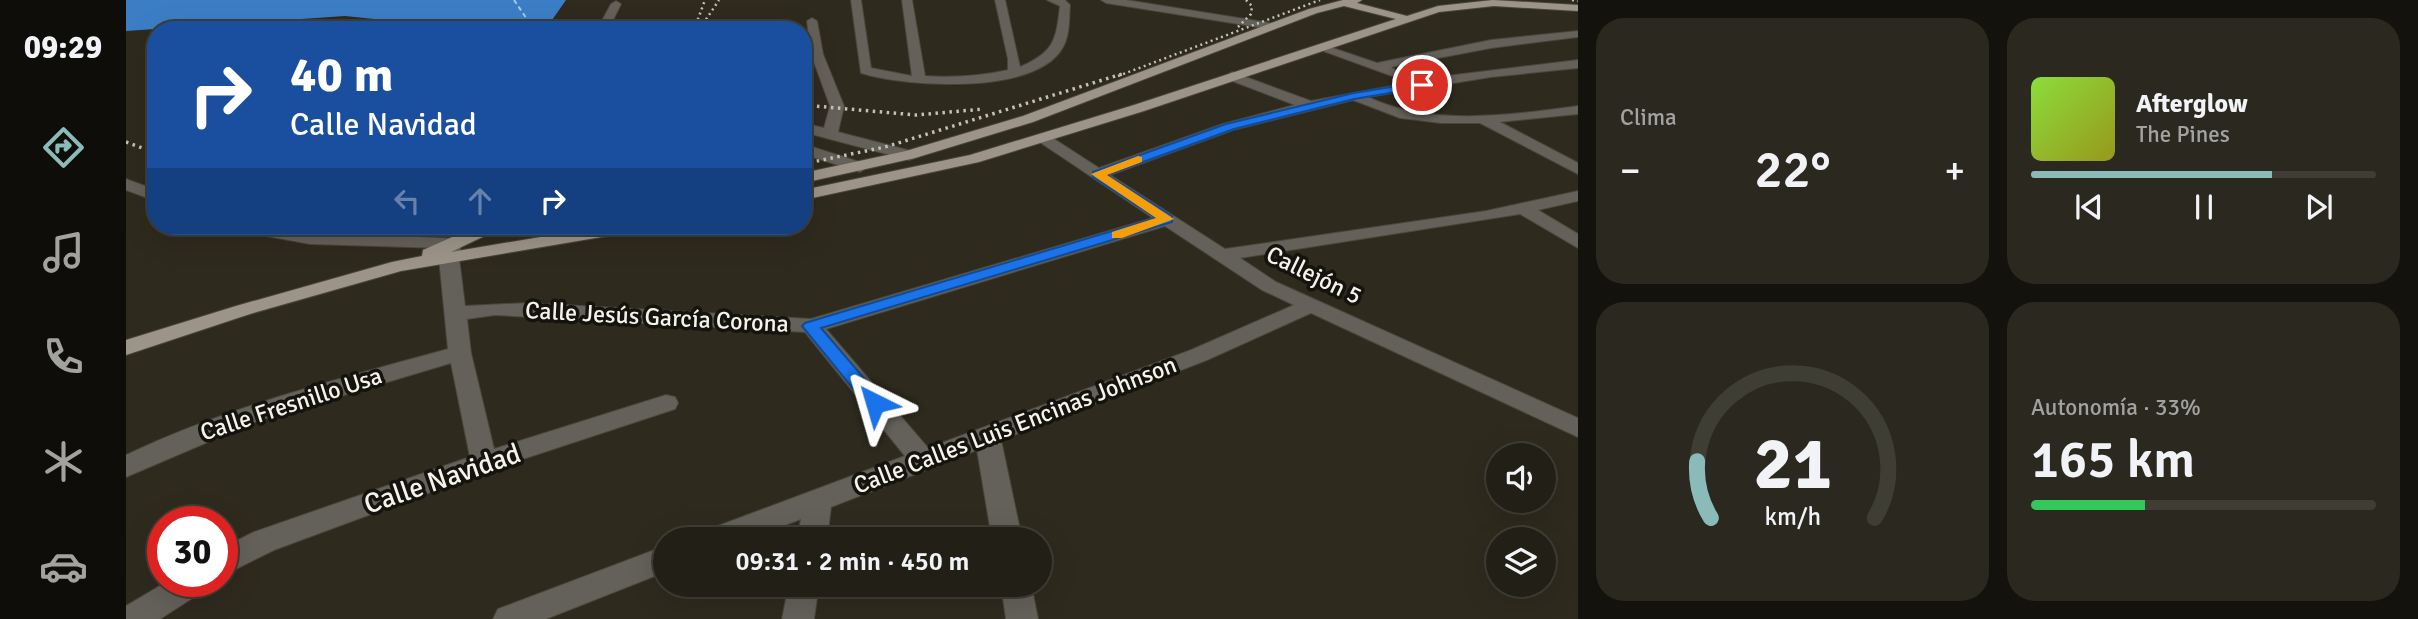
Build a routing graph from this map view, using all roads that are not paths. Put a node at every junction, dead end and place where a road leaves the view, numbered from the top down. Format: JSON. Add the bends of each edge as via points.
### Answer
{"nodes":[{"id":1,"x":856,"y":0,"type":"edge"},
{"id":2,"x":907,"y":0,"type":"edge"},
{"id":3,"x":1000,"y":0,"type":"edge"},
{"id":4,"x":1052,"y":0,"type":"edge"},
{"id":5,"x":1106,"y":0,"type":"edge"},
{"id":6,"x":1130,"y":0,"type":"edge"},
{"id":7,"x":1536,"y":0,"type":"edge"},
{"id":8,"x":1350,"y":1,"type":"edge"},
{"id":9,"x":1492,"y":1,"type":"edge"},
{"id":10,"x":616,"y":4,"type":"dead end"},
{"id":11,"x":1578,"y":6,"type":"edge"},
{"id":12,"x":1230,"y":7,"type":"dead end"},
{"id":13,"x":1243,"y":17,"type":"junction"},
{"id":14,"x":1404,"y":19,"type":"junction"},
{"id":15,"x":607,"y":21,"type":"edge"},
{"id":16,"x":812,"y":21,"type":"dead end"},
{"id":17,"x":1274,"y":25,"type":"junction"},
{"id":18,"x":1578,"y":34,"type":"edge"},
{"id":19,"x":1532,"y":39,"type":"junction"},
{"id":20,"x":1321,"y":48,"type":"junction"},
{"id":21,"x":1212,"y":50,"type":"junction"},
{"id":22,"x":1569,"y":56,"type":"edge"},
{"id":23,"x":1263,"y":65,"type":"junction"},
{"id":24,"x":1379,"y":66,"type":"junction"},
{"id":25,"x":1014,"y":72,"type":"junction"},
{"id":26,"x":1232,"y":76,"type":"junction"},
{"id":27,"x":919,"y":81,"type":"junction"},
{"id":28,"x":1422,"y":85,"type":"junction"},
{"id":29,"x":1100,"y":93,"type":"junction"},
{"id":30,"x":1354,"y":96,"type":"junction"},
{"id":31,"x":1312,"y":106,"type":"junction"},
{"id":32,"x":1139,"y":108,"type":"junction"},
{"id":33,"x":1578,"y":110,"type":"edge"},
{"id":34,"x":1481,"y":118,"type":"junction"},
{"id":35,"x":812,"y":129,"type":"edge"},
{"id":36,"x":830,"y":134,"type":"junction"},
{"id":37,"x":1043,"y":138,"type":"junction"},
{"id":38,"x":812,"y":152,"type":"edge"},
{"id":39,"x":909,"y":155,"type":"junction"},
{"id":40,"x":860,"y":167,"type":"junction"},
{"id":41,"x":1578,"y":169,"type":"edge"},
{"id":42,"x":1097,"y":174,"type":"junction"},
{"id":43,"x":812,"y":176,"type":"edge"},
{"id":44,"x":126,"y":184,"type":"edge"},
{"id":45,"x":147,"y":192,"type":"edge"},
{"id":46,"x":812,"y":193,"type":"edge"},
{"id":47,"x":1578,"y":196,"type":"edge"},
{"id":48,"x":1524,"y":209,"type":"junction"},
{"id":49,"x":1167,"y":219,"type":"junction"},
{"id":50,"x":292,"y":235,"type":"edge"},
{"id":51,"x":476,"y":235,"type":"edge"},
{"id":52,"x":552,"y":235,"type":"edge"},
{"id":53,"x":1578,"y":242,"type":"edge"},
{"id":54,"x":450,"y":250,"type":"junction"},
{"id":55,"x":1222,"y":255,"type":"junction"},
{"id":56,"x":1310,"y":306,"type":"junction"},
{"id":57,"x":455,"y":314,"type":"junction"},
{"id":58,"x":811,"y":326,"type":"junction"},
{"id":59,"x":126,"y":348,"type":"edge"},
{"id":60,"x":460,"y":353,"type":"junction"},
{"id":61,"x":666,"y":403,"type":"dead end"},
{"id":62,"x":1578,"y":428,"type":"edge"},
{"id":63,"x":988,"y":437,"type":"junction"},
{"id":64,"x":923,"y":460,"type":"junction"},
{"id":65,"x":484,"y":462,"type":"junction"},
{"id":66,"x":126,"y":467,"type":"edge"},
{"id":67,"x":818,"y":500,"type":"junction"},
{"id":68,"x":748,"y":527,"type":"edge"},
{"id":69,"x":814,"y":527,"type":"edge"},
{"id":70,"x":1005,"y":527,"type":"edge"},
{"id":71,"x":238,"y":555,"type":"edge"},
{"id":72,"x":653,"y":564,"type":"edge"},
{"id":73,"x":168,"y":597,"type":"edge"},
{"id":74,"x":802,"y":597,"type":"edge"},
{"id":75,"x":1018,"y":597,"type":"edge"},
{"id":76,"x":133,"y":619,"type":"edge"},
{"id":77,"x":509,"y":619,"type":"edge"},
{"id":78,"x":798,"y":619,"type":"edge"},
{"id":79,"x":1022,"y":619,"type":"edge"}],
"edges":[{"from":1,"to":27,"type":"street","via":[[865,70]]},
{"from":2,"to":27,"type":"street"},
{"from":3,"to":25,"type":"street"},
{"from":4,"to":25,"type":"street","via":[[1065,5],[1057,48]]},
{"from":5,"to":17,"type":"street"},
{"from":6,"to":13,"type":"street"},
{"from":7,"to":11,"type":"main road"},
{"from":8,"to":14,"type":"main road"},
{"from":8,"to":17,"type":"main road"},
{"from":9,"to":11,"type":"main road"},
{"from":9,"to":14,"type":"main road"},
{"from":10,"to":15,"type":"street"},
{"from":12,"to":13,"type":"street"},
{"from":13,"to":17,"type":"street"},
{"from":14,"to":20,"type":"main road"},
{"from":16,"to":36,"type":"street","via":[[817,54],[837,106]]},
{"from":17,"to":21,"type":"main road"},
{"from":18,"to":19,"type":"street"},
{"from":19,"to":22,"type":"street"},
{"from":19,"to":24,"type":"street"},
{"from":20,"to":23,"type":"main road"},
{"from":20,"to":24,"type":"street"},
{"from":21,"to":23,"type":"main road"},
{"from":21,"to":29,"type":"main road"},
{"from":22,"to":28,"type":"street"},
{"from":23,"to":26,"type":"main road"},
{"from":24,"to":28,"type":"street"},
{"from":25,"to":27,"type":"street"},
{"from":26,"to":31,"type":"street"},
{"from":26,"to":32,"type":"main road"},
{"from":28,"to":30,"type":"street"},
{"from":29,"to":32,"type":"main road"},
{"from":29,"to":39,"type":"main road"},
{"from":30,"to":31,"type":"street"},
{"from":30,"to":34,"type":"street","via":[[1399,114]]},
{"from":31,"to":42,"type":"street","via":[[1230,126]]},
{"from":32,"to":37,"type":"main road"},
{"from":33,"to":34,"type":"street"},
{"from":34,"to":41,"type":"street"},
{"from":35,"to":36,"type":"street"},
{"from":36,"to":39,"type":"street"},
{"from":37,"to":42,"type":"street","name":"Callejón 5"},
{"from":37,"to":46,"type":"main road","via":[[950,164]]},
{"from":38,"to":40,"type":"street"},
{"from":39,"to":40,"type":"main road"},
{"from":40,"to":43,"type":"main road"},
{"from":42,"to":49,"type":"street","name":"Callejón 5"},
{"from":44,"to":45,"type":"street"},
{"from":47,"to":48,"type":"street"},
{"from":48,"to":53,"type":"street"},
{"from":48,"to":55,"type":"street"},
{"from":49,"to":55,"type":"street","name":"Callejón 5"},
{"from":49,"to":58,"type":"street"},
{"from":50,"to":54,"type":"street"},
{"from":51,"to":54,"type":"main road"},
{"from":52,"to":54,"type":"main road"},
{"from":54,"to":57,"type":"street"},
{"from":54,"to":59,"type":"main road"},
{"from":55,"to":56,"type":"street","name":"Callejón 5"},
{"from":56,"to":62,"type":"street","name":"Callejón 5"},
{"from":56,"to":63,"type":"street","name":"Calle Calles Luis Encinas Johnson","via":[[1199,355]]},
{"from":57,"to":58,"type":"street","name":"Calle Jesús García Corona","via":[[528,309]]},
{"from":57,"to":60,"type":"street"},
{"from":58,"to":64,"type":"street","name":"Calle Jesús García Corona"},
{"from":60,"to":65,"type":"street"},
{"from":60,"to":66,"type":"street","name":"Calle Fresnillo Usa","via":[[247,414]]},
{"from":61,"to":65,"type":"street","name":"Calle Navidad"},
{"from":63,"to":64,"type":"street","name":"Calle Calles Luis Encinas Johnson"},
{"from":63,"to":70,"type":"street"},
{"from":64,"to":67,"type":"street","name":"Calle Calles Luis Encinas Johnson"},
{"from":65,"to":71,"type":"street","name":"Calle Navidad","via":[[264,541]]},
{"from":67,"to":68,"type":"street","name":"Calle Calles Luis Encinas Johnson"},
{"from":67,"to":69,"type":"street"},
{"from":72,"to":77,"type":"street"},
{"from":73,"to":76,"type":"street"},
{"from":74,"to":78,"type":"street"},
{"from":75,"to":79,"type":"street"}]}
